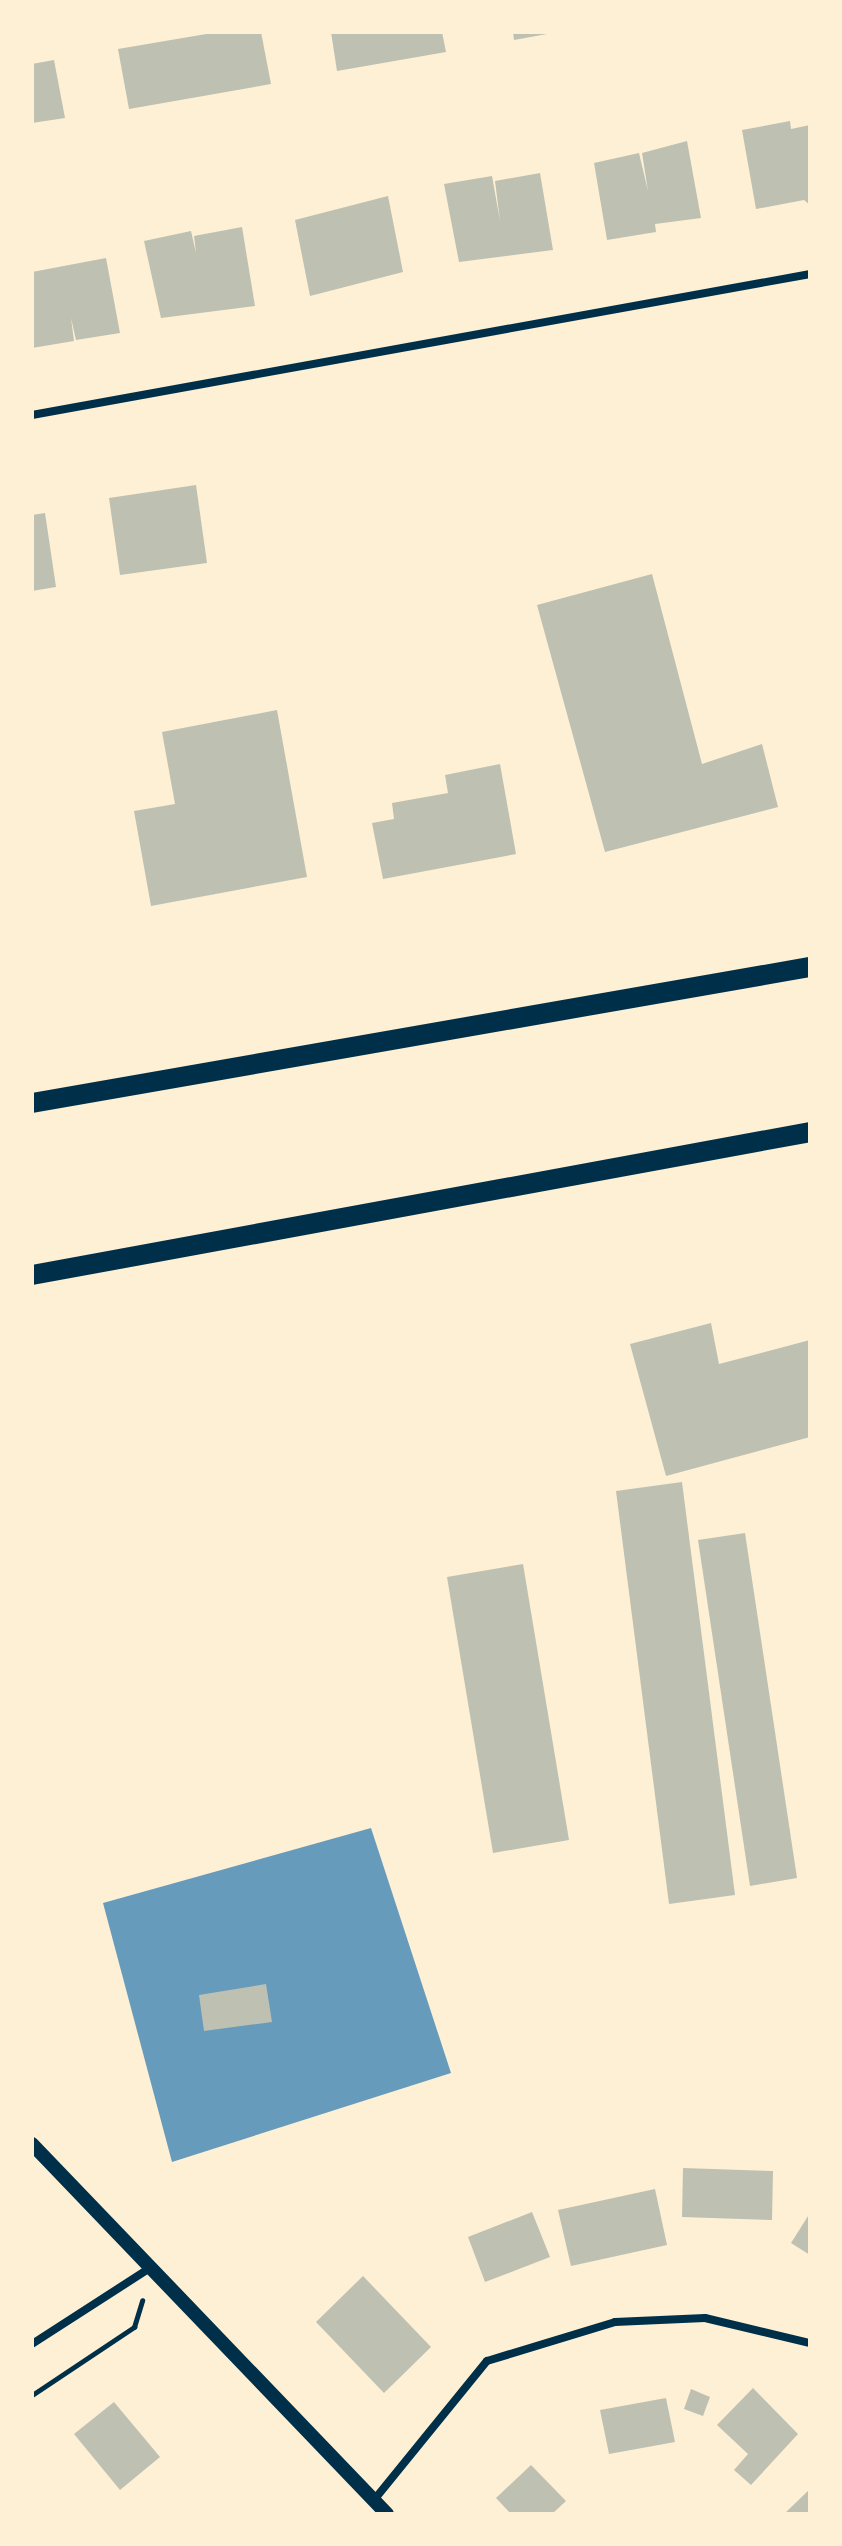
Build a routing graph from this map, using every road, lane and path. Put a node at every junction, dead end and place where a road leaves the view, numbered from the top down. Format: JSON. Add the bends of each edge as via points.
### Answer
{"nodes":[{"id":1,"x":810,"y":274,"type":"edge"},
{"id":2,"x":32,"y":415,"type":"edge"},
{"id":3,"x":810,"y":967,"type":"edge"},
{"id":4,"x":32,"y":1103,"type":"edge"},
{"id":5,"x":810,"y":1132,"type":"edge"},
{"id":6,"x":32,"y":1275,"type":"edge"},
{"id":7,"x":32,"y":2144,"type":"edge"},
{"id":8,"x":150,"y":2268,"type":"junction"},
{"id":9,"x":810,"y":2343,"type":"edge"},
{"id":10,"x":32,"y":2344,"type":"edge"},
{"id":11,"x":32,"y":2395,"type":"edge"},
{"id":12,"x":374,"y":2500,"type":"junction"},
{"id":13,"x":387,"y":2514,"type":"edge"}],
"edges":[{"from":1,"to":2,"type":"street"},
{"from":3,"to":4,"type":"main road"},
{"from":5,"to":6,"type":"main road"},
{"from":7,"to":8,"type":"street"},
{"from":8,"to":10,"type":"street"},
{"from":8,"to":11,"type":"path","via":[[134,2327]]},
{"from":8,"to":12,"type":"street"},
{"from":9,"to":12,"type":"street","via":[[705,2318],[615,2322],[487,2361]]},
{"from":12,"to":13,"type":"street"}]}
